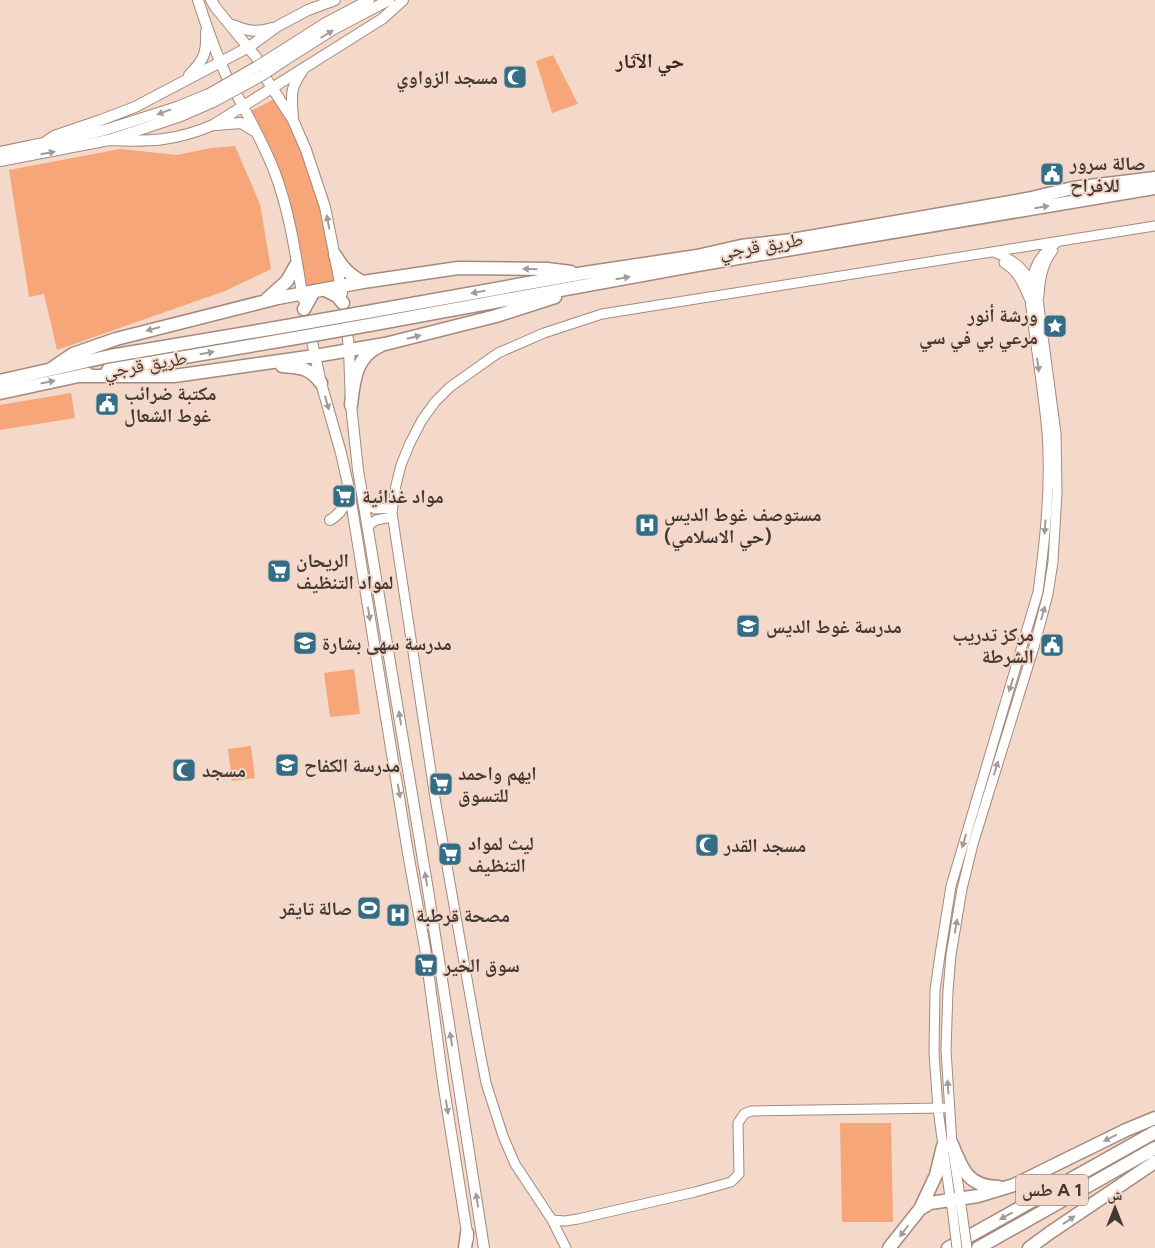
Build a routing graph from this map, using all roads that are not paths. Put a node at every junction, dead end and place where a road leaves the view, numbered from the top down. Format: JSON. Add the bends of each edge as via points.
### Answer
{"nodes":[{"id":1,"x":198,"y":0,"type":"edge"},
{"id":2,"x":211,"y":0,"type":"edge"},
{"id":3,"x":335,"y":0,"type":"edge"},
{"id":4,"x":369,"y":0,"type":"edge"},
{"id":5,"x":389,"y":0,"type":"edge"},
{"id":6,"x":403,"y":0,"type":"edge"},
{"id":7,"x":230,"y":24,"type":"junction"},
{"id":8,"x":278,"y":26,"type":"junction"},
{"id":9,"x":206,"y":27,"type":"junction"},
{"id":10,"x":249,"y":47,"type":"junction"},
{"id":11,"x":256,"y":56,"type":"junction"},
{"id":12,"x":283,"y":56,"type":"junction"},
{"id":13,"x":230,"y":57,"type":"junction"},
{"id":14,"x":306,"y":65,"type":"junction"},
{"id":15,"x":184,"y":81,"type":"junction"},
{"id":16,"x":270,"y":84,"type":"junction"},
{"id":17,"x":211,"y":98,"type":"junction"},
{"id":18,"x":241,"y":102,"type":"junction"},
{"id":19,"x":293,"y":120,"type":"junction"},
{"id":20,"x":213,"y":125,"type":"junction"},
{"id":21,"x":258,"y":133,"type":"junction"},
{"id":22,"x":110,"y":140,"type":"junction"},
{"id":23,"x":40,"y":144,"type":"junction"},
{"id":24,"x":0,"y":152,"type":"edge"},
{"id":25,"x":0,"y":161,"type":"edge"},
{"id":26,"x":1155,"y":178,"type":"edge"},
{"id":27,"x":1155,"y":188,"type":"edge"},
{"id":28,"x":1155,"y":226,"type":"edge"},
{"id":29,"x":1061,"y":241,"type":"junction"},
{"id":30,"x":993,"y":252,"type":"junction"},
{"id":31,"x":984,"y":253,"type":"junction"},
{"id":32,"x":335,"y":255,"type":"junction"},
{"id":33,"x":296,"y":265,"type":"junction"},
{"id":34,"x":578,"y":274,"type":"junction"},
{"id":35,"x":1031,"y":280,"type":"junction"},
{"id":36,"x":363,"y":282,"type":"junction"},
{"id":37,"x":341,"y":287,"type":"junction"},
{"id":38,"x":575,"y":287,"type":"junction"},
{"id":39,"x":314,"y":291,"type":"junction"},
{"id":40,"x":1034,"y":299,"type":"junction"},
{"id":41,"x":266,"y":300,"type":"junction"},
{"id":42,"x":344,"y":303,"type":"junction"},
{"id":43,"x":304,"y":309,"type":"joint"},
{"id":44,"x":386,"y":344,"type":"junction"},
{"id":45,"x":345,"y":347,"type":"junction"},
{"id":46,"x":318,"y":352,"type":"junction"},
{"id":47,"x":273,"y":362,"type":"junction"},
{"id":48,"x":51,"y":369,"type":"junction"},
{"id":49,"x":80,"y":376,"type":"junction"},
{"id":50,"x":0,"y":381,"type":"edge"},
{"id":51,"x":321,"y":383,"type":"junction"},
{"id":52,"x":0,"y":393,"type":"edge"},
{"id":53,"x":351,"y":405,"type":"junction"},
{"id":54,"x":350,"y":489,"type":"junction"},
{"id":55,"x":364,"y":504,"type":"junction"},
{"id":56,"x":392,"y":513,"type":"junction"},
{"id":57,"x":330,"y":520,"type":"dead end"},
{"id":58,"x":368,"y":531,"type":"junction"},
{"id":59,"x":357,"y":538,"type":"junction"},
{"id":60,"x":458,"y":1080,"type":"junction"},
{"id":61,"x":443,"y":1082,"type":"junction"},
{"id":62,"x":938,"y":1108,"type":"junction"},
{"id":63,"x":950,"y":1108,"type":"junction"},
{"id":64,"x":1155,"y":1118,"type":"edge"},
{"id":65,"x":1155,"y":1132,"type":"edge"},
{"id":66,"x":947,"y":1145,"type":"junction"},
{"id":67,"x":1155,"y":1148,"type":"edge"},
{"id":68,"x":1155,"y":1162,"type":"edge"},
{"id":69,"x":1014,"y":1185,"type":"junction"},
{"id":70,"x":956,"y":1203,"type":"junction"},
{"id":71,"x":920,"y":1209,"type":"junction"},
{"id":72,"x":552,"y":1220,"type":"junction"},
{"id":73,"x":467,"y":1233,"type":"junction"},
{"id":74,"x":465,"y":1248,"type":"edge"},
{"id":75,"x":469,"y":1248,"type":"edge"},
{"id":76,"x":484,"y":1248,"type":"edge"},
{"id":77,"x":566,"y":1248,"type":"edge"},
{"id":78,"x":890,"y":1248,"type":"edge"},
{"id":79,"x":948,"y":1248,"type":"edge"},
{"id":80,"x":957,"y":1248,"type":"edge"},
{"id":81,"x":967,"y":1248,"type":"edge"},
{"id":82,"x":978,"y":1248,"type":"edge"},
{"id":83,"x":1029,"y":1248,"type":"edge"}],
"edges":[{"from":1,"to":9,"type":"main road"},
{"from":2,"to":7,"type":"main road"},
{"from":3,"to":8,"type":"main road"},
{"from":4,"to":12,"type":"main road","via":[[324,24]]},
{"from":12,"to":5,"type":"main road","one_way":true},
{"from":6,"to":14,"type":"main road","via":[[382,19]]},
{"from":7,"to":8,"type":"main road","via":[[252,32]]},
{"from":7,"to":10,"type":"main road"},
{"from":8,"to":10,"type":"main road"},
{"from":9,"to":13,"type":"main road"},
{"from":9,"to":15,"type":"main road","via":[[207,48],[203,58]]},
{"from":10,"to":11,"type":"main road"},
{"from":10,"to":13,"type":"main road"},
{"from":11,"to":13,"type":"main road"},
{"from":11,"to":16,"type":"main road"},
{"from":12,"to":17,"type":"main road","bridge":true,"via":[[256,68]]},
{"from":13,"to":15,"type":"main road"},
{"from":13,"to":18,"type":"main road","via":[[225,72]]},
{"from":14,"to":16,"type":"main road"},
{"from":14,"to":19,"type":"main road","via":[[291,90]]},
{"from":15,"to":23,"type":"main road","via":[[135,106]]},
{"from":16,"to":18,"type":"main road","via":[[258,96]]},
{"from":16,"to":19,"type":"main road"},
{"from":17,"to":22,"type":"main road","via":[[173,119]]},
{"from":17,"to":23,"type":"main road","one_way":true,"via":[[105,130]]},
{"from":18,"to":20,"type":"main road"},
{"from":18,"to":21,"type":"main road"},
{"from":32,"to":19,"type":"main road","one_way":true,"via":[[325,207]]},
{"from":20,"to":21,"type":"main road","via":[[240,123]]},
{"from":20,"to":22,"type":"main road","via":[[157,141]]},
{"from":21,"to":33,"type":"main road","via":[[286,207]]},
{"from":25,"to":22,"type":"main road","one_way":true},
{"from":23,"to":24,"type":"main road"},
{"from":26,"to":34,"type":"highway","name":"طريق قرجي","via":[[1073,188],[1027,199]]},
{"from":38,"to":27,"type":"highway","name":"طريق قرجي","one_way":true},
{"from":28,"to":29,"type":"street"},
{"from":29,"to":30,"type":"street"},
{"from":29,"to":35,"type":"street","via":[[1042,255]]},
{"from":29,"to":40,"type":"street","via":[[1044,264]]},
{"from":30,"to":31,"type":"street"},
{"from":30,"to":35,"type":"street","via":[[1021,268]]},
{"from":31,"to":40,"type":"street","via":[[1010,266]]},
{"from":31,"to":56,"type":"street","via":[[602,314],[544,333],[498,353],[450,387],[422,420],[401,465]]},
{"from":32,"to":36,"type":"highway","via":[[344,270]]},
{"from":32,"to":37,"type":"main road"},
{"from":33,"to":39,"type":"main road"},
{"from":33,"to":41,"type":"highway","via":[[287,281]]},
{"from":34,"to":36,"type":"highway","one_way":true,"via":[[547,269],[458,268]]},
{"from":34,"to":48,"type":"highway","name":"طريق قرجي","one_way":true,"bridge":true},
{"from":35,"to":40,"type":"street"},
{"from":36,"to":37,"type":"highway"},
{"from":37,"to":39,"type":"highway"},
{"from":37,"to":42,"type":"main road"},
{"from":44,"to":38,"type":"highway","one_way":true,"via":[[523,308]]},
{"from":49,"to":38,"type":"highway","name":"طريق قرجي","one_way":true,"bridge":true},
{"from":39,"to":41,"type":"highway"},
{"from":39,"to":42,"type":"highway","via":[[337,296]]},
{"from":39,"to":43,"type":"highway"},
{"from":40,"to":62,"type":"street","one_way":true,"via":[[1047,432],[1048,492],[1042,561],[1038,592],[951,886],[935,990],[934,1053]]},
{"from":63,"to":40,"type":"street","one_way":true,"via":[[946,1050],[948,990],[962,889],[1034,647],[1053,562],[1056,432]]},
{"from":41,"to":48,"type":"highway","one_way":true,"via":[[116,340],[73,354]]},
{"from":42,"to":45,"type":"main road"},
{"from":43,"to":46,"type":"main road"},
{"from":44,"to":45,"type":"highway"},
{"from":44,"to":53,"type":"highway","via":[[375,348],[360,362]]},
{"from":45,"to":46,"type":"highway"},
{"from":45,"to":53,"type":"main road"},
{"from":46,"to":47,"type":"highway"},
{"from":46,"to":51,"type":"main road"},
{"from":47,"to":49,"type":"highway","via":[[174,376]]},
{"from":47,"to":51,"type":"highway","via":[[278,366],[303,368]]},
{"from":48,"to":50,"type":"highway","name":"طريق قرجي"},
{"from":52,"to":49,"type":"highway","name":"طريق قرجي","one_way":true},
{"from":51,"to":54,"type":"main road","one_way":true},
{"from":53,"to":55,"type":"main road"},
{"from":54,"to":57,"type":"main road","via":[[344,508]]},
{"from":54,"to":59,"type":"main road"},
{"from":55,"to":56,"type":"street"},
{"from":55,"to":58,"type":"main road"},
{"from":56,"to":58,"type":"street","via":[[376,520]]},
{"from":56,"to":72,"type":"street","via":[[435,798],[486,1083],[515,1164]]},
{"from":58,"to":59,"type":"main road"},
{"from":60,"to":58,"type":"main road","one_way":true},
{"from":59,"to":61,"type":"main road","one_way":true,"via":[[416,892]]},
{"from":60,"to":61,"type":"main road"},
{"from":76,"to":60,"type":"main road","one_way":true},
{"from":61,"to":73,"type":"main road","one_way":true},
{"from":62,"to":63,"type":"street"},
{"from":62,"to":66,"type":"street"},
{"from":62,"to":72,"type":"street","via":[[747,1112],[738,1123],[739,1174],[731,1182],[578,1219]]},
{"from":63,"to":66,"type":"street"},
{"from":64,"to":69,"type":"highway","one_way":true},
{"from":65,"to":79,"type":"highway","number":"طس A 1","one_way":true},
{"from":66,"to":69,"type":"highway","via":[[974,1181],[986,1186]]},
{"from":66,"to":70,"type":"street"},
{"from":66,"to":71,"type":"highway"},
{"from":67,"to":82,"type":"highway","number":"طس A 1"},
{"from":83,"to":68,"type":"highway","one_way":true},
{"from":69,"to":70,"type":"highway"},
{"from":70,"to":71,"type":"highway","via":[[930,1204]]},
{"from":70,"to":80,"type":"street","bridge":true},
{"from":70,"to":81,"type":"street","bridge":true},
{"from":71,"to":78,"type":"highway","one_way":true},
{"from":72,"to":77,"type":"street"},
{"from":73,"to":74,"type":"highway"},
{"from":73,"to":75,"type":"main road"}]}
